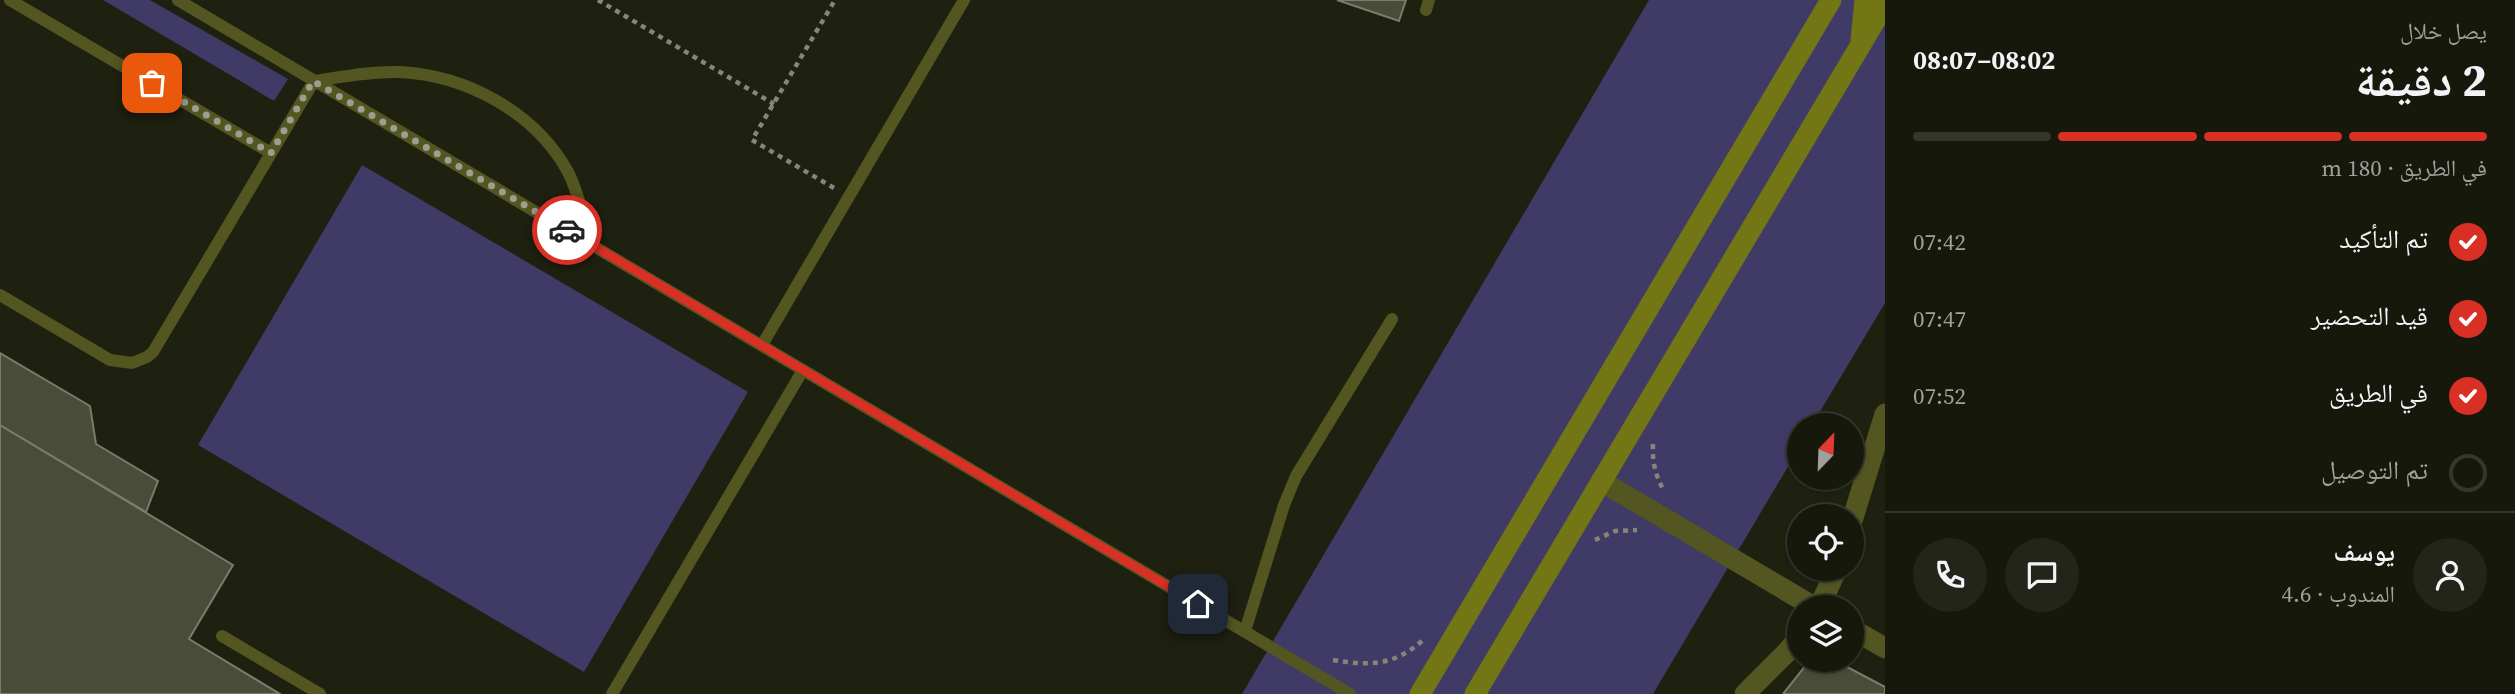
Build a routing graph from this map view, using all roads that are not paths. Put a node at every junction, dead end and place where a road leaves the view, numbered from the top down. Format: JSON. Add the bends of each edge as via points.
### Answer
{"nodes":[{"id":1,"x":10,"y":0,"type":"edge"},
{"id":2,"x":178,"y":0,"type":"edge"},
{"id":3,"x":964,"y":0,"type":"edge"},
{"id":4,"x":1831,"y":0,"type":"edge"},
{"id":5,"x":1865,"y":0,"type":"edge"},
{"id":6,"x":1885,"y":4,"type":"edge"},
{"id":7,"x":1861,"y":45,"type":"junction"},
{"id":8,"x":313,"y":81,"type":"junction"},
{"id":9,"x":271,"y":153,"type":"junction"},
{"id":10,"x":591,"y":244,"type":"junction"},
{"id":11,"x":0,"y":295,"type":"edge"},
{"id":12,"x":1391,"y":319,"type":"dead end"},
{"id":13,"x":762,"y":345,"type":"junction"},
{"id":14,"x":803,"y":370,"type":"junction"},
{"id":15,"x":1885,"y":414,"type":"edge"},
{"id":16,"x":1601,"y":481,"type":"junction"},
{"id":17,"x":1857,"y":504,"type":"edge"},
{"id":18,"x":1796,"y":595,"type":"edge"},
{"id":19,"x":1245,"y":631,"type":"junction"},
{"id":20,"x":222,"y":636,"type":"dead end"},
{"id":21,"x":1864,"y":636,"type":"edge"},
{"id":22,"x":1885,"y":648,"type":"edge"},
{"id":23,"x":1787,"y":652,"type":"edge"},
{"id":24,"x":320,"y":694,"type":"edge"},
{"id":25,"x":612,"y":694,"type":"edge"},
{"id":26,"x":1350,"y":694,"type":"edge"},
{"id":27,"x":1420,"y":694,"type":"edge"},
{"id":28,"x":1475,"y":694,"type":"edge"},
{"id":29,"x":1745,"y":694,"type":"edge"}],
"edges":[{"from":1,"to":9,"type":"lane"},
{"from":2,"to":8,"type":"lane"},
{"from":3,"to":13,"type":"lane"},
{"from":4,"to":27,"type":"street"},
{"from":5,"to":7,"type":"street"},
{"from":6,"to":7,"type":"street"},
{"from":7,"to":16,"type":"street"},
{"from":8,"to":9,"type":"lane"},
{"from":8,"to":10,"type":"lane"},
{"from":8,"to":10,"type":"lane","via":[[398,72],[436,77],[477,90],[514,112],[546,141],[568,173]]},
{"from":9,"to":11,"type":"lane","via":[[147,357],[132,363],[110,360]]},
{"from":10,"to":13,"type":"lane"},
{"from":12,"to":19,"type":"lane","via":[[1296,476]]},
{"from":13,"to":14,"type":"lane"},
{"from":14,"to":19,"type":"lane"},
{"from":14,"to":25,"type":"lane"},
{"from":15,"to":17,"type":"street"},
{"from":16,"to":18,"type":"street"},
{"from":16,"to":28,"type":"street"},
{"from":19,"to":26,"type":"lane"},
{"from":20,"to":24,"type":"lane"},
{"from":21,"to":22,"type":"street"},
{"from":23,"to":29,"type":"street"}]}
